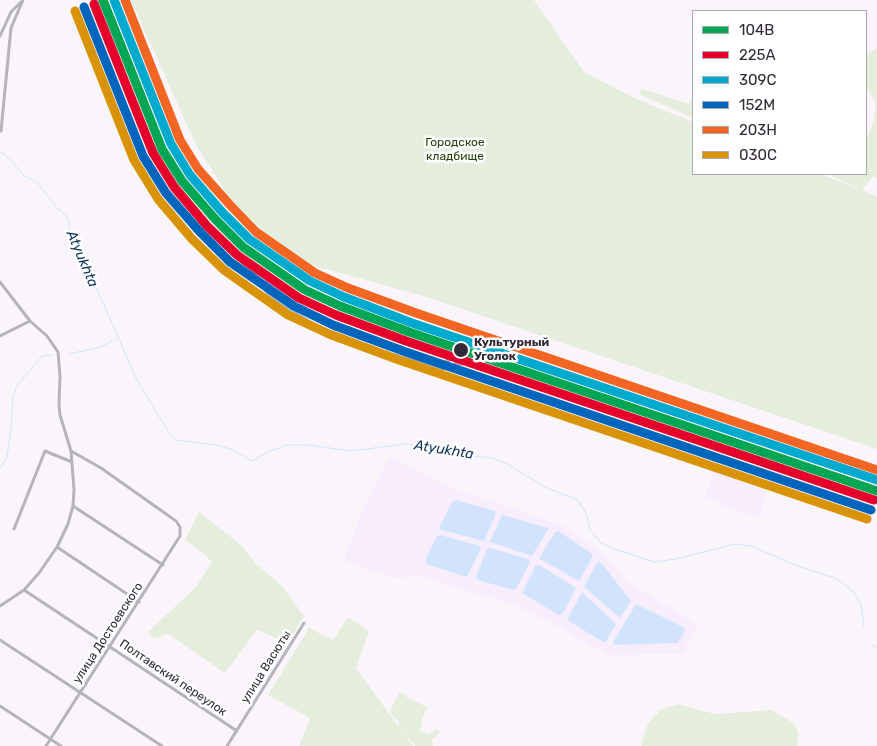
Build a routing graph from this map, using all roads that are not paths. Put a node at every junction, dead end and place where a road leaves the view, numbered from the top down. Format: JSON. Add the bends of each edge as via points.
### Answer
{"nodes":[{"id":1,"x":23,"y":0,"type":"edge"},
{"id":2,"x":97,"y":0,"type":"edge"},
{"id":3,"x":0,"y":36,"type":"edge"},
{"id":4,"x":1,"y":131,"type":"edge"},
{"id":5,"x":0,"y":282,"type":"edge"},
{"id":6,"x":30,"y":321,"type":"junction"},
{"id":7,"x":0,"y":336,"type":"edge"},
{"id":8,"x":458,"y":363,"type":"junction"},
{"id":9,"x":448,"y":366,"type":"junction"},
{"id":10,"x":72,"y":451,"type":"junction"},
{"id":11,"x":72,"y":462,"type":"junction"},
{"id":12,"x":777,"y":465,"type":"joint"},
{"id":13,"x":877,"y":498,"type":"edge"},
{"id":14,"x":73,"y":506,"type":"junction"},
{"id":15,"x":14,"y":528,"type":"dead end"},
{"id":16,"x":57,"y":547,"type":"junction"},
{"id":17,"x":163,"y":565,"type":"junction"},
{"id":18,"x":24,"y":590,"type":"junction"},
{"id":19,"x":139,"y":602,"type":"junction"},
{"id":20,"x":0,"y":606,"type":"edge"},
{"id":21,"x":304,"y":623,"type":"dead end"},
{"id":22,"x":0,"y":640,"type":"edge"},
{"id":23,"x":110,"y":646,"type":"junction"},
{"id":24,"x":81,"y":692,"type":"junction"},
{"id":25,"x":0,"y":706,"type":"edge"},
{"id":26,"x":236,"y":731,"type":"junction"},
{"id":27,"x":50,"y":739,"type":"junction"},
{"id":28,"x":46,"y":746,"type":"edge"},
{"id":29,"x":61,"y":746,"type":"edge"},
{"id":30,"x":162,"y":746,"type":"edge"},
{"id":31,"x":227,"y":746,"type":"edge"}],
"edges":[{"from":1,"to":3,"type":"street","via":[[11,12]]},
{"from":1,"to":4,"type":"street","via":[[11,28]]},
{"from":2,"to":9,"type":"street","via":[[144,129],[163,164],[177,186],[271,297],[338,340],[420,364],[437,368]]},
{"from":5,"to":6,"type":"street"},
{"from":6,"to":7,"type":"street"},
{"from":6,"to":10,"type":"street","via":[[47,336],[58,352],[60,415]]},
{"from":8,"to":9,"type":"street"},
{"from":8,"to":9,"type":"street","via":[[452,357],[448,359]]},
{"from":8,"to":12,"type":"street","via":[[479,365]]},
{"from":10,"to":11,"type":"street"},
{"from":10,"to":17,"type":"street","name":"улица Достоевского","via":[[176,521],[180,536]]},
{"from":11,"to":14,"type":"street"},
{"from":11,"to":15,"type":"street","via":[[45,451]]},
{"from":12,"to":13,"type":"street"},
{"from":14,"to":16,"type":"street"},
{"from":14,"to":17,"type":"street"},
{"from":16,"to":18,"type":"street"},
{"from":16,"to":19,"type":"street"},
{"from":17,"to":19,"type":"street","name":"улица Достоевского"},
{"from":18,"to":20,"type":"street"},
{"from":18,"to":23,"type":"street","name":"Полтавский переулок"},
{"from":19,"to":23,"type":"street","name":"улица Достоевского"},
{"from":21,"to":26,"type":"street","name":"улица Васюты"},
{"from":22,"to":24,"type":"street"},
{"from":23,"to":24,"type":"street","name":"улица Достоевского"},
{"from":23,"to":26,"type":"street","name":"Полтавский переулок"},
{"from":24,"to":27,"type":"street","name":"улица Достоевского"},
{"from":24,"to":30,"type":"street"},
{"from":25,"to":27,"type":"street"},
{"from":26,"to":31,"type":"street","name":"улица Васюты"},
{"from":27,"to":28,"type":"street","name":"улица Достоевского"},
{"from":27,"to":29,"type":"street"}]}
